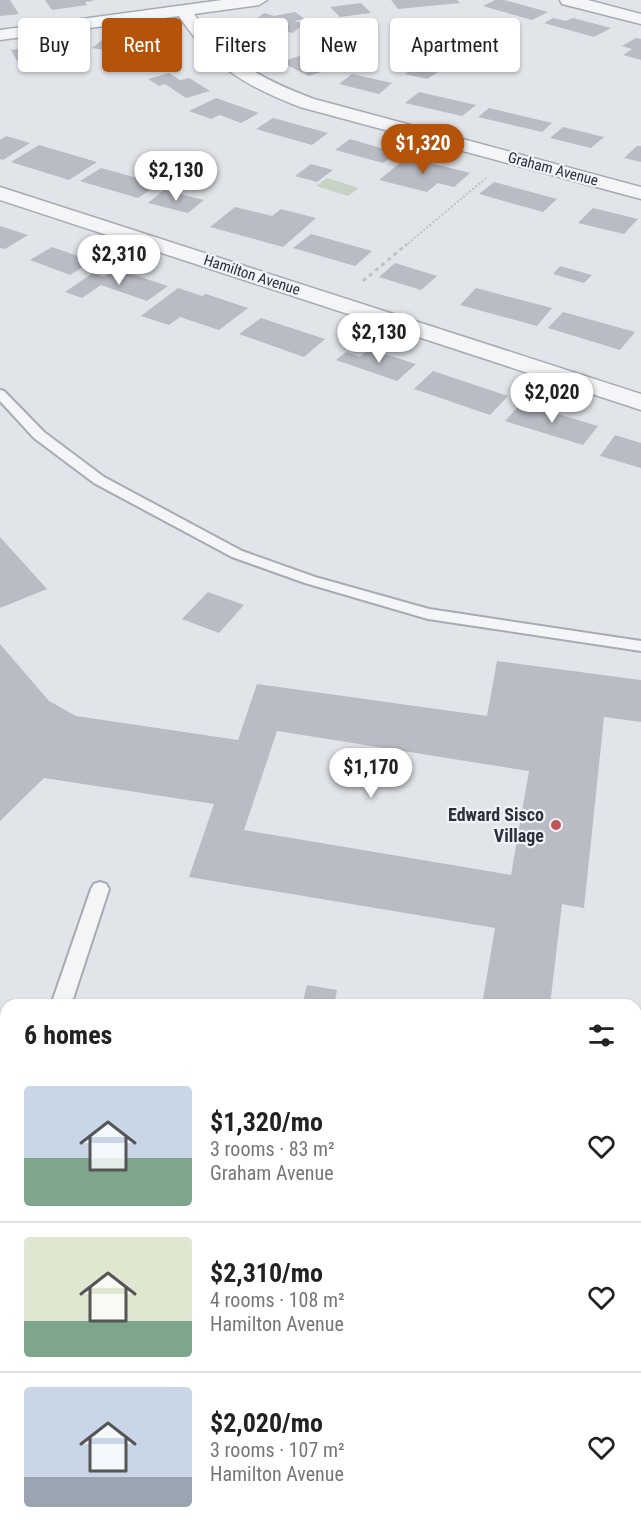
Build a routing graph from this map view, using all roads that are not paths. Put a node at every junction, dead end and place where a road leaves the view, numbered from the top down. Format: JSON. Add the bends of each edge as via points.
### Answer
{"nodes":[{"id":1,"x":259,"y":0,"type":"edge"},
{"id":2,"x":568,"y":0,"type":"edge"},
{"id":3,"x":183,"y":10,"type":"junction"},
{"id":4,"x":641,"y":19,"type":"edge"},
{"id":5,"x":0,"y":35,"type":"edge"},
{"id":6,"x":0,"y":193,"type":"edge"},
{"id":7,"x":641,"y":193,"type":"edge"},
{"id":8,"x":0,"y":394,"type":"edge"},
{"id":9,"x":641,"y":402,"type":"edge"},
{"id":10,"x":641,"y":646,"type":"edge"},
{"id":11,"x":100,"y":889,"type":"dead end"},
{"id":12,"x":64,"y":999,"type":"edge"}],
"edges":[{"from":1,"to":3,"type":"street"},
{"from":2,"to":4,"type":"street"},
{"from":3,"to":5,"type":"street"},
{"from":3,"to":7,"type":"street","name":"Graham Avenue","via":[[213,52],[245,76],[278,93]]},
{"from":6,"to":9,"type":"street","name":"Hamilton Avenue"},
{"from":8,"to":10,"type":"lane","via":[[39,435],[99,480],[237,554],[428,614]]},
{"from":11,"to":12,"type":"lane"}]}
